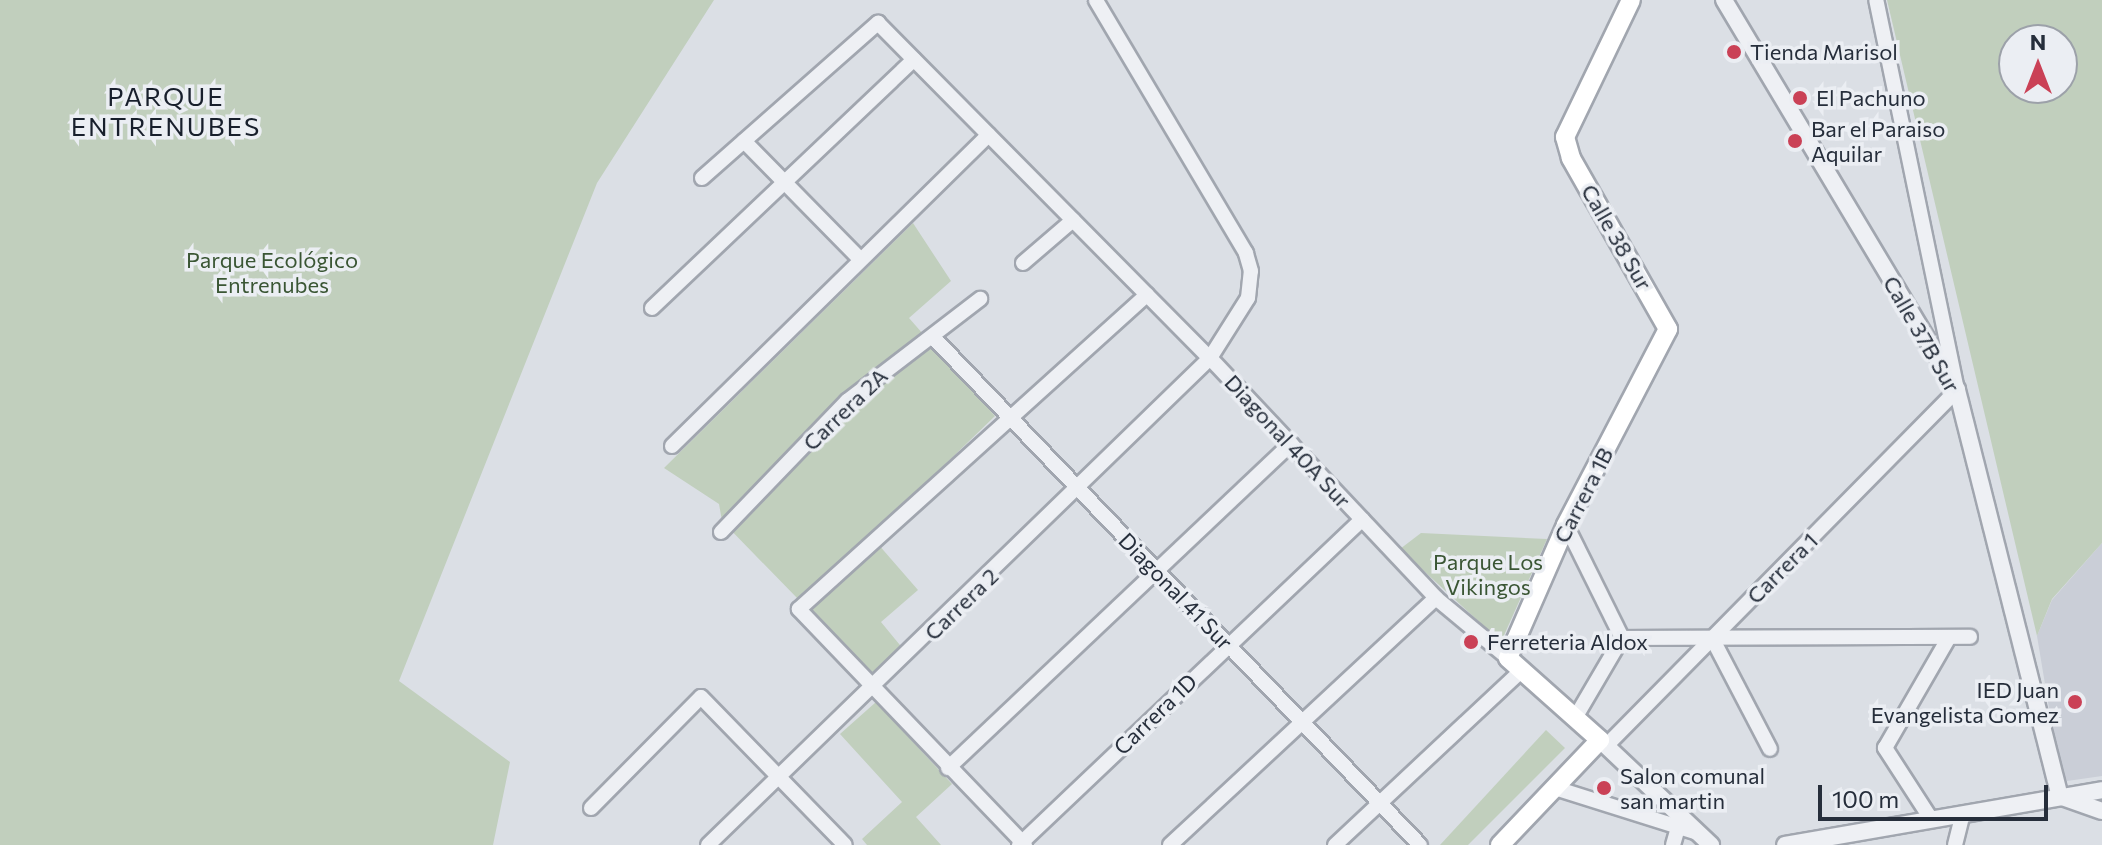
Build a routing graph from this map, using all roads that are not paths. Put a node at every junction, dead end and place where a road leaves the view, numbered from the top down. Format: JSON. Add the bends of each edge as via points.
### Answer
{"nodes":[{"id":1,"x":1096,"y":0,"type":"edge"},
{"id":2,"x":1631,"y":0,"type":"edge"},
{"id":3,"x":1724,"y":0,"type":"edge"},
{"id":4,"x":1876,"y":0,"type":"edge"},
{"id":5,"x":914,"y":59,"type":"junction"},
{"id":6,"x":989,"y":135,"type":"junction"},
{"id":7,"x":744,"y":141,"type":"junction"},
{"id":8,"x":702,"y":178,"type":"dead end"},
{"id":9,"x":786,"y":181,"type":"junction"},
{"id":10,"x":1073,"y":220,"type":"junction"},
{"id":11,"x":859,"y":258,"type":"junction"},
{"id":12,"x":1023,"y":263,"type":"dead end"},
{"id":13,"x":1147,"y":295,"type":"junction"},
{"id":14,"x":980,"y":299,"type":"dead end"},
{"id":15,"x":652,"y":308,"type":"dead end"},
{"id":16,"x":932,"y":336,"type":"junction"},
{"id":17,"x":1666,"y":336,"type":"joint"},
{"id":18,"x":1210,"y":358,"type":"junction"},
{"id":19,"x":1957,"y":390,"type":"junction"},
{"id":20,"x":1011,"y":419,"type":"junction"},
{"id":21,"x":1291,"y":444,"type":"junction"},
{"id":22,"x":672,"y":446,"type":"dead end"},
{"id":23,"x":1078,"y":489,"type":"junction"},
{"id":24,"x":1362,"y":519,"type":"junction"},
{"id":25,"x":1566,"y":525,"type":"junction"},
{"id":26,"x":721,"y":532,"type":"dead end"},
{"id":27,"x":1156,"y":569,"type":"junction"},
{"id":28,"x":1436,"y":598,"type":"junction"},
{"id":29,"x":1949,"y":637,"type":"junction"},
{"id":30,"x":1970,"y":637,"type":"dead end"},
{"id":31,"x":1622,"y":638,"type":"junction"},
{"id":32,"x":1712,"y":638,"type":"junction"},
{"id":33,"x":1227,"y":645,"type":"junction"},
{"id":34,"x":1515,"y":664,"type":"junction"},
{"id":35,"x":874,"y":689,"type":"junction"},
{"id":36,"x":1575,"y":718,"type":"junction"},
{"id":37,"x":1300,"y":720,"type":"junction"},
{"id":38,"x":1603,"y":743,"type":"junction"},
{"id":39,"x":1770,"y":749,"type":"dead end"},
{"id":40,"x":948,"y":768,"type":"junction"},
{"id":41,"x":776,"y":774,"type":"junction"},
{"id":42,"x":1555,"y":788,"type":"junction"},
{"id":43,"x":2102,"y":790,"type":"edge"},
{"id":44,"x":2060,"y":796,"type":"junction"},
{"id":45,"x":1379,"y":803,"type":"junction"},
{"id":46,"x":591,"y":808,"type":"dead end"},
{"id":47,"x":2102,"y":811,"type":"edge"},
{"id":48,"x":1963,"y":814,"type":"junction"},
{"id":49,"x":1931,"y":819,"type":"junction"},
{"id":50,"x":1678,"y":827,"type":"junction"},
{"id":51,"x":1698,"y":833,"type":"junction"},
{"id":52,"x":1817,"y":842,"type":"edge"},
{"id":53,"x":1022,"y":844,"type":"edge"},
{"id":54,"x":708,"y":845,"type":"edge"},
{"id":55,"x":845,"y":845,"type":"edge"},
{"id":56,"x":1170,"y":845,"type":"edge"},
{"id":57,"x":1335,"y":845,"type":"edge"},
{"id":58,"x":1420,"y":845,"type":"edge"},
{"id":59,"x":1500,"y":845,"type":"edge"},
{"id":60,"x":1673,"y":845,"type":"edge"},
{"id":61,"x":1711,"y":845,"type":"edge"},
{"id":62,"x":1785,"y":845,"type":"edge"},
{"id":63,"x":1955,"y":845,"type":"edge"}],
"edges":[{"from":1,"to":18,"type":"street","name":"Carrera 2","via":[[1249,262],[1248,298]]},
{"from":2,"to":17,"type":"main road","name":"Calle 38 Sur","via":[[1565,137],[1571,158],[1663,315]]},
{"from":3,"to":19,"type":"street","name":"Calle 37B Sur"},
{"from":4,"to":19,"type":"street"},
{"from":5,"to":6,"type":"street","name":"Diagonal 40A Sur"},
{"from":5,"to":7,"type":"street","name":"Diagonal 40A Sur","via":[[878,23]]},
{"from":5,"to":9,"type":"street"},
{"from":6,"to":10,"type":"street","name":"Diagonal 40A Sur"},
{"from":6,"to":11,"type":"street"},
{"from":7,"to":8,"type":"street"},
{"from":7,"to":9,"type":"street"},
{"from":9,"to":11,"type":"street"},
{"from":9,"to":15,"type":"street"},
{"from":10,"to":12,"type":"street"},
{"from":10,"to":13,"type":"street","name":"Diagonal 40A Sur"},
{"from":11,"to":22,"type":"street"},
{"from":13,"to":18,"type":"street","name":"Diagonal 40A Sur"},
{"from":13,"to":20,"type":"street"},
{"from":14,"to":16,"type":"street","name":"Carrera 2A"},
{"from":16,"to":20,"type":"street","name":"Diagonal 41 Sur"},
{"from":16,"to":26,"type":"street","name":"Carrera 2A","via":[[847,401]]},
{"from":17,"to":25,"type":"main road","name":"Carrera 1B"},
{"from":18,"to":21,"type":"street","name":"Diagonal 40A Sur"},
{"from":18,"to":23,"type":"street","name":"Carrera 2"},
{"from":19,"to":32,"type":"street","name":"Carrera 1"},
{"from":19,"to":44,"type":"street","name":"Calle 37B Sur"},
{"from":20,"to":23,"type":"street","name":"Diagonal 41 Sur"},
{"from":20,"to":35,"type":"street","via":[[799,609]]},
{"from":21,"to":24,"type":"street","name":"Diagonal 40A Sur"},
{"from":21,"to":27,"type":"street"},
{"from":23,"to":27,"type":"street","name":"Diagonal 41 Sur"},
{"from":23,"to":35,"type":"street","name":"Carrera 2"},
{"from":24,"to":28,"type":"street","name":"Diagonal 40A Sur"},
{"from":24,"to":33,"type":"street","name":"Carrera 1D"},
{"from":25,"to":31,"type":"street"},
{"from":25,"to":34,"type":"main road","name":"Carrera 1B"},
{"from":27,"to":33,"type":"street","name":"Diagonal 41 Sur"},
{"from":27,"to":40,"type":"street"},
{"from":28,"to":34,"type":"street","name":"Diagonal 40A Sur"},
{"from":28,"to":37,"type":"street"},
{"from":29,"to":30,"type":"street"},
{"from":29,"to":32,"type":"street"},
{"from":29,"to":49,"type":"street","via":[[1885,748]]},
{"from":31,"to":32,"type":"street"},
{"from":31,"to":36,"type":"street"},
{"from":32,"to":38,"type":"street","name":"Carrera 1"},
{"from":32,"to":39,"type":"street"},
{"from":33,"to":37,"type":"street","name":"Diagonal 41 Sur"},
{"from":33,"to":53,"type":"street","name":"Carrera 1D"},
{"from":34,"to":36,"type":"main road","name":"Diagonal 40A Sur"},
{"from":34,"to":45,"type":"street","name":"Carrera 1B"},
{"from":35,"to":40,"type":"street"},
{"from":35,"to":41,"type":"street","name":"Carrera 2"},
{"from":36,"to":38,"type":"main road","name":"Diagonal 40A Sur"},
{"from":37,"to":45,"type":"street","name":"Diagonal 41 Sur"},
{"from":37,"to":56,"type":"street"},
{"from":38,"to":42,"type":"main road"},
{"from":38,"to":51,"type":"street","name":"Diagonal 40A Sur"},
{"from":40,"to":53,"type":"street"},
{"from":41,"to":46,"type":"street","via":[[701,697]]},
{"from":41,"to":54,"type":"street","name":"Carrera 2"},
{"from":41,"to":55,"type":"street"},
{"from":42,"to":50,"type":"street"},
{"from":42,"to":59,"type":"main road"},
{"from":43,"to":44,"type":"street"},
{"from":44,"to":47,"type":"street"},
{"from":44,"to":48,"type":"street"},
{"from":45,"to":57,"type":"street","name":"Carrera 1B"},
{"from":45,"to":58,"type":"street","name":"Diagonal 41 Sur"},
{"from":48,"to":49,"type":"street"},
{"from":48,"to":63,"type":"street"},
{"from":49,"to":52,"type":"street"},
{"from":50,"to":51,"type":"street"},
{"from":50,"to":60,"type":"street"},
{"from":51,"to":61,"type":"street","name":"Diagonal 40A Sur"},
{"from":52,"to":62,"type":"street"}]}
